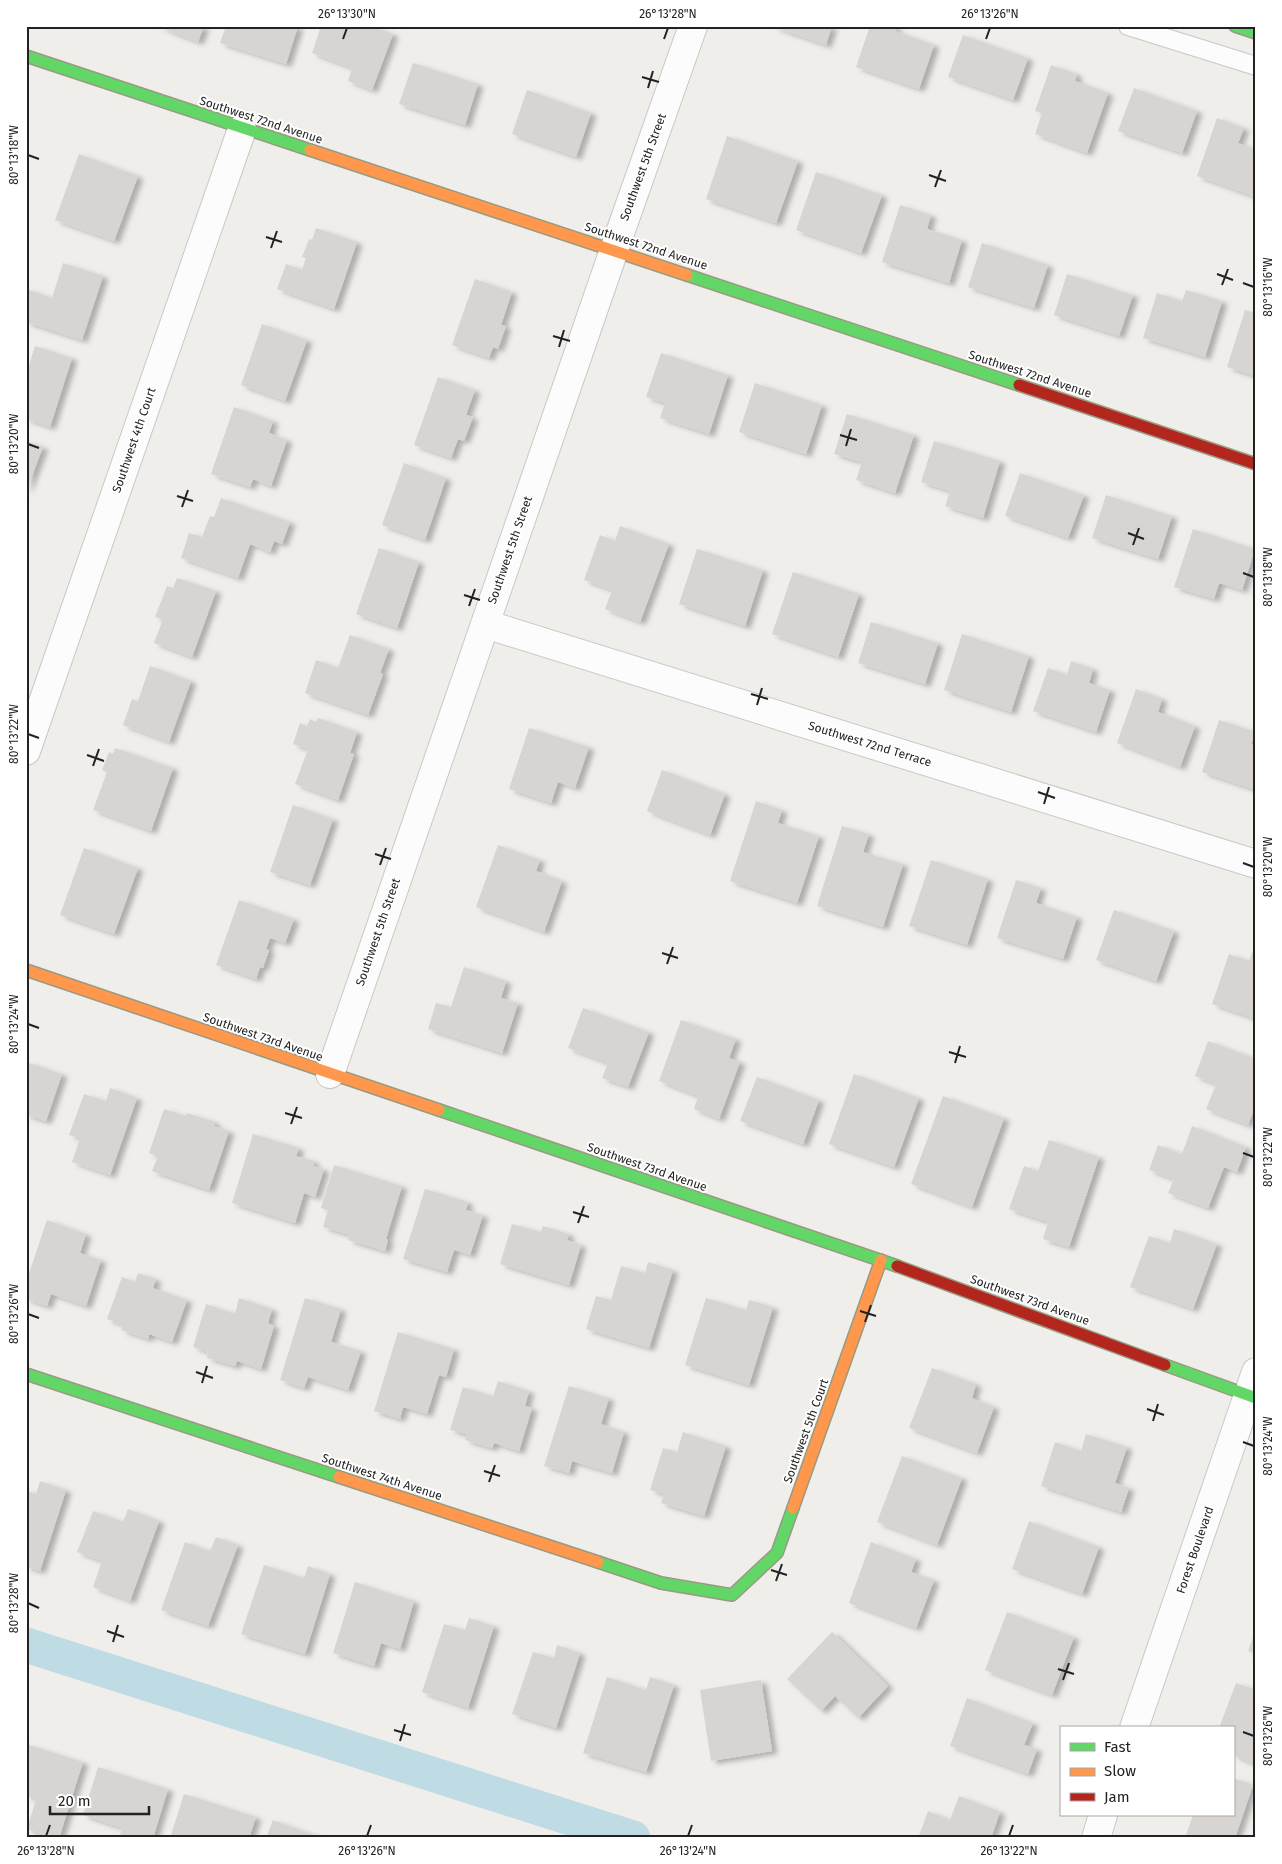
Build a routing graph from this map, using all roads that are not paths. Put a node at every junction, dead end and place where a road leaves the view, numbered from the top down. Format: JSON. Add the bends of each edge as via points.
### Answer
{"nodes":[{"id":1,"x":693,"y":26,"type":"edge"},
{"id":2,"x":1128,"y":26,"type":"edge"},
{"id":3,"x":1235,"y":26,"type":"edge"},
{"id":4,"x":1256,"y":33,"type":"edge"},
{"id":5,"x":26,"y":56,"type":"edge"},
{"id":6,"x":1256,"y":66,"type":"edge"},
{"id":7,"x":242,"y":129,"type":"junction"},
{"id":8,"x":614,"y":250,"type":"junction"},
{"id":9,"x":1256,"y":464,"type":"edge"},
{"id":10,"x":485,"y":624,"type":"junction"},
{"id":11,"x":26,"y":751,"type":"edge"},
{"id":12,"x":1256,"y":864,"type":"edge"},
{"id":13,"x":26,"y":970,"type":"edge"},
{"id":14,"x":330,"y":1074,"type":"junction"},
{"id":15,"x":881,"y":1260,"type":"junction"},
{"id":16,"x":26,"y":1374,"type":"edge"},
{"id":17,"x":1253,"y":1388,"type":"edge"},
{"id":18,"x":732,"y":1595,"type":"joint"},
{"id":19,"x":1135,"y":1726,"type":"edge"},
{"id":20,"x":1104,"y":1816,"type":"edge"},
{"id":21,"x":1096,"y":1838,"type":"edge"}],
"edges":[{"from":1,"to":8,"type":"street","name":"Southwest 5th Street"},
{"from":2,"to":6,"type":"lane"},
{"from":3,"to":4,"type":"street"},
{"from":5,"to":7,"type":"street","name":"Southwest 72nd Avenue"},
{"from":7,"to":8,"type":"street","name":"Southwest 72nd Avenue"},
{"from":7,"to":11,"type":"street","name":"Southwest 4th Court"},
{"from":8,"to":9,"type":"street","name":"Southwest 72nd Avenue"},
{"from":8,"to":10,"type":"street","name":"Southwest 5th Street"},
{"from":10,"to":12,"type":"street","name":"Southwest 72nd Terrace"},
{"from":10,"to":14,"type":"street","name":"Southwest 5th Street"},
{"from":13,"to":14,"type":"street","name":"Southwest 73rd Avenue"},
{"from":14,"to":15,"type":"street","name":"Southwest 73rd Avenue"},
{"from":15,"to":17,"type":"street","name":"Southwest 73rd Avenue"},
{"from":15,"to":18,"type":"street","name":"Southwest 5th Court","via":[[777,1553]]},
{"from":16,"to":18,"type":"street","name":"Southwest 74th Avenue","via":[[660,1583]]},
{"from":17,"to":19,"type":"street","name":"Forest Boulevard"},
{"from":20,"to":21,"type":"street"}]}
